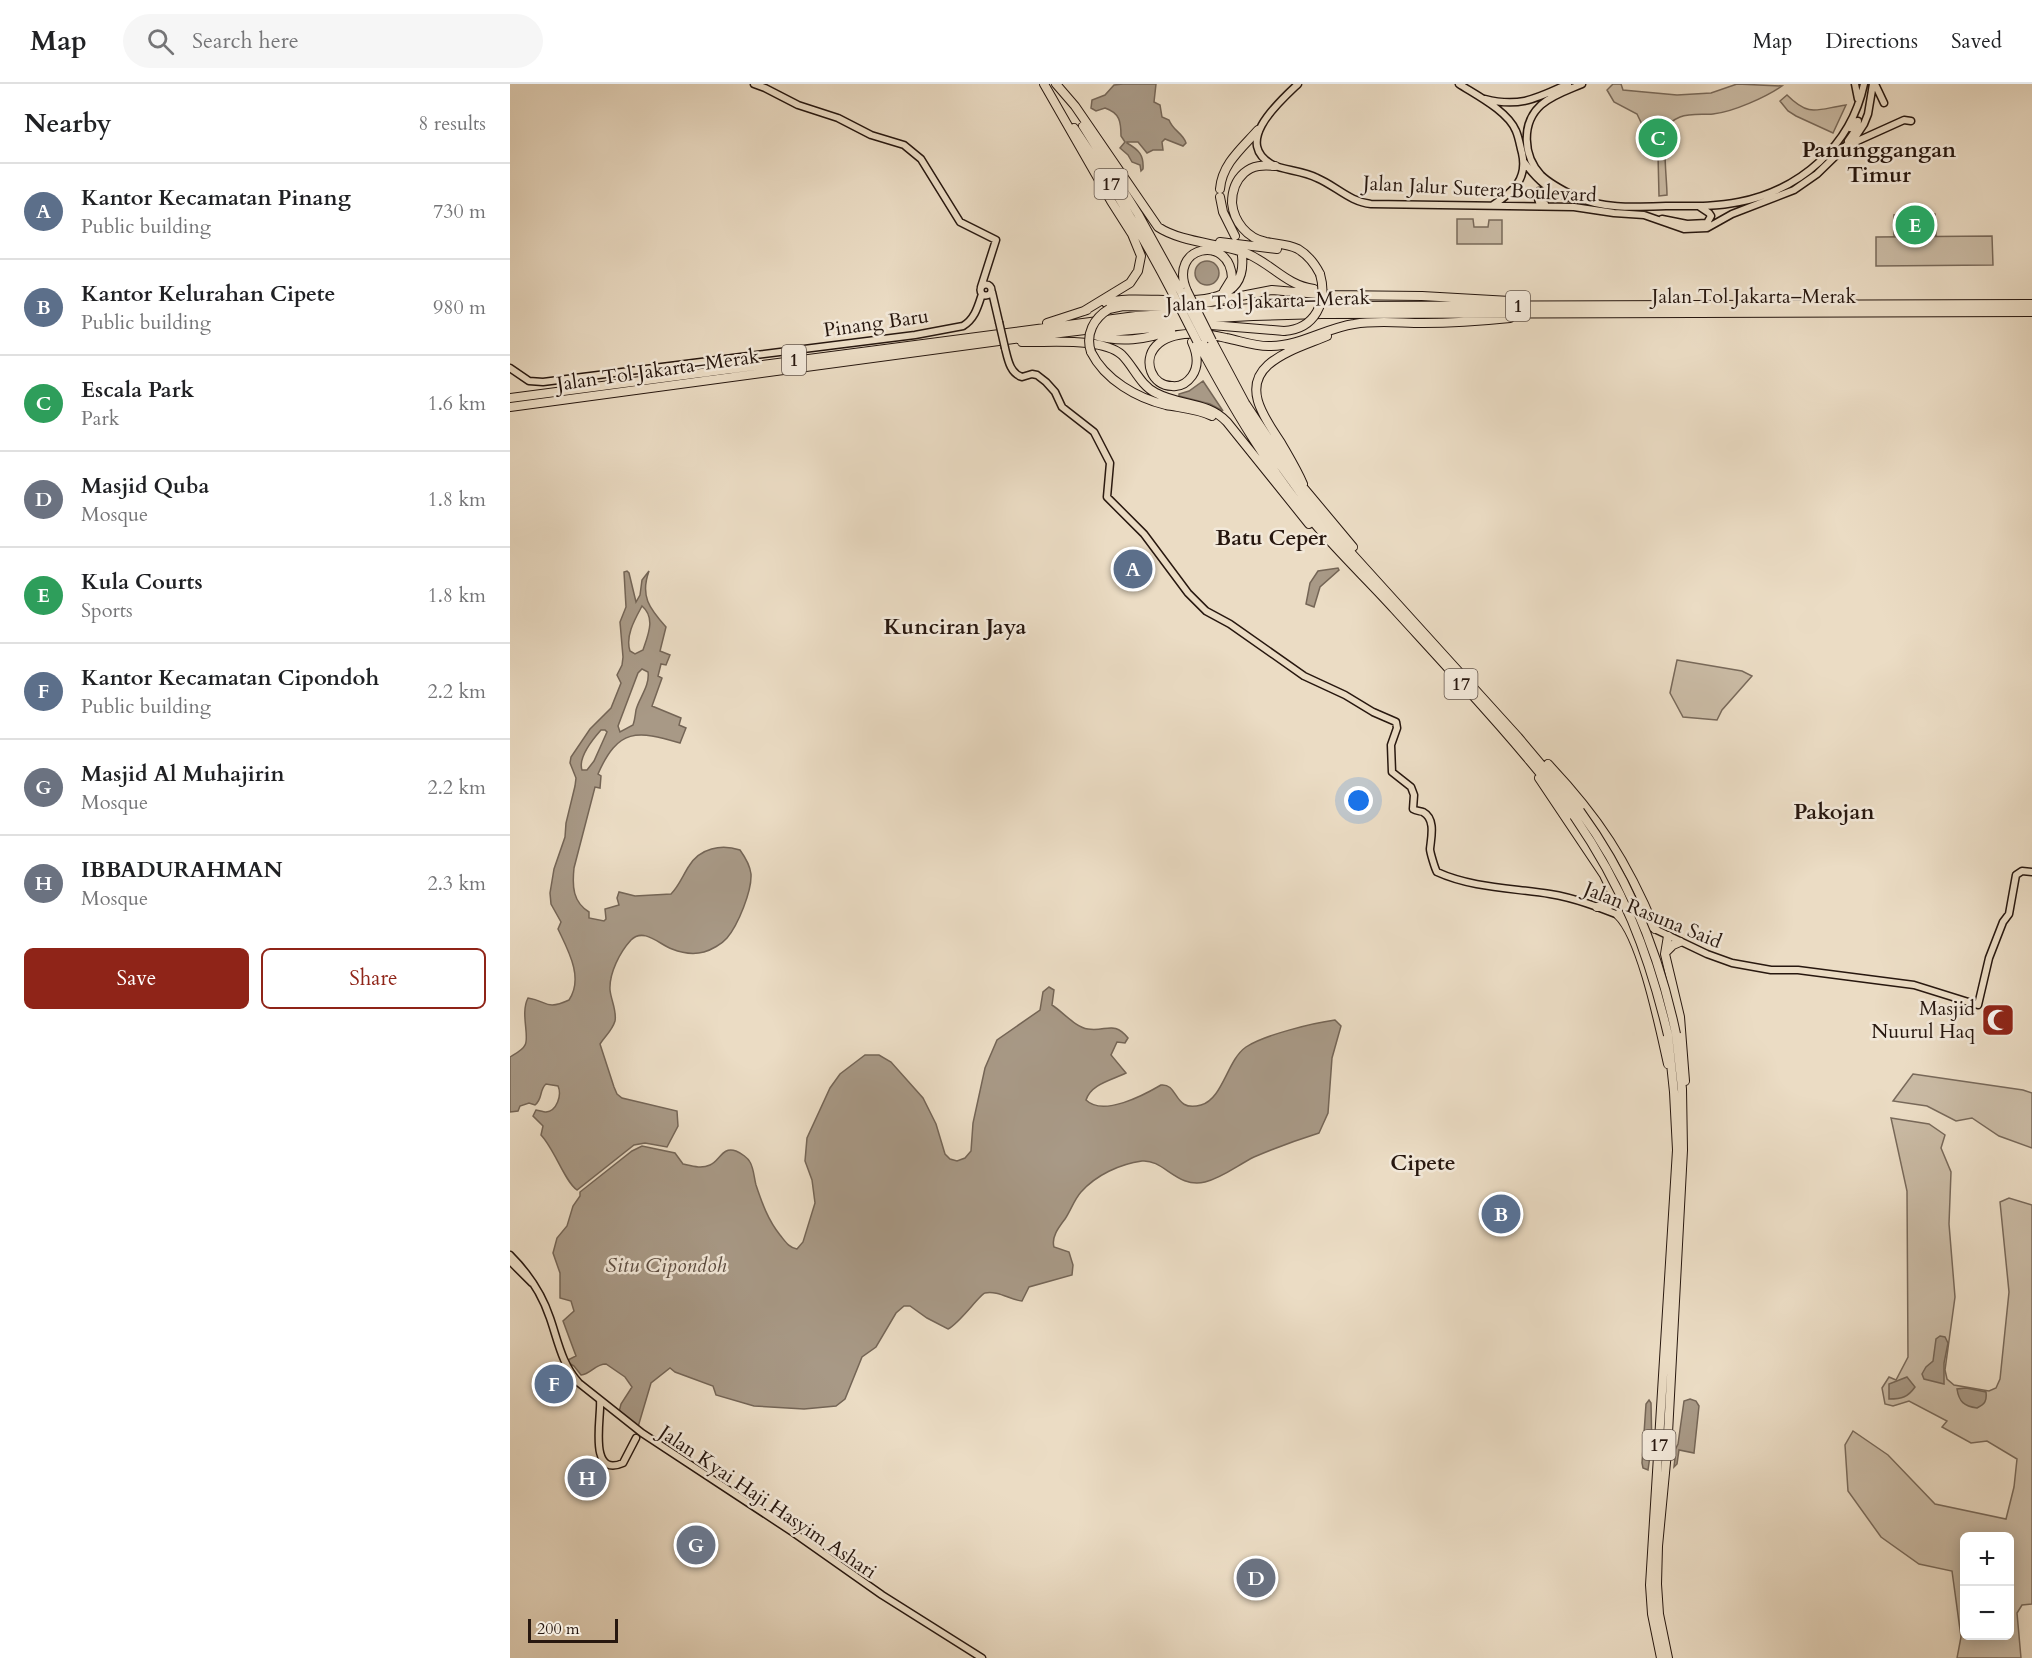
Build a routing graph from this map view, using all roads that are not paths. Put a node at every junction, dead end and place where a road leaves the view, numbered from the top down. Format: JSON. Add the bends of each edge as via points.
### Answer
{"nodes":[{"id":1,"x":754,"y":84,"type":"edge"},
{"id":2,"x":1044,"y":84,"type":"edge"},
{"id":3,"x":1056,"y":84,"type":"edge"},
{"id":4,"x":1298,"y":84,"type":"edge"},
{"id":5,"x":1458,"y":84,"type":"edge"},
{"id":6,"x":1568,"y":84,"type":"edge"},
{"id":7,"x":1582,"y":84,"type":"edge"},
{"id":8,"x":1856,"y":84,"type":"edge"},
{"id":9,"x":1864,"y":84,"type":"edge"},
{"id":10,"x":1874,"y":84,"type":"edge"},
{"id":11,"x":1482,"y":98,"type":"junction"},
{"id":12,"x":1858,"y":102,"type":"junction"},
{"id":13,"x":1884,"y":103,"type":"dead end"},
{"id":14,"x":1911,"y":120,"type":"dead end"},
{"id":15,"x":1258,"y":130,"type":"junction"},
{"id":16,"x":1837,"y":144,"type":"junction"},
{"id":17,"x":1843,"y":149,"type":"junction"},
{"id":18,"x":1524,"y":161,"type":"junction"},
{"id":19,"x":1275,"y":166,"type":"junction"},
{"id":20,"x":1565,"y":197,"type":"junction"},
{"id":21,"x":1588,"y":201,"type":"junction"},
{"id":22,"x":1492,"y":206,"type":"junction"},
{"id":23,"x":1557,"y":206,"type":"junction"},
{"id":24,"x":1695,"y":206,"type":"junction"},
{"id":25,"x":1659,"y":218,"type":"junction"},
{"id":26,"x":1235,"y":236,"type":"dead end"},
{"id":27,"x":1184,"y":237,"type":"junction"},
{"id":28,"x":1242,"y":256,"type":"dead end"},
{"id":29,"x":1309,"y":259,"type":"junction"},
{"id":30,"x":982,"y":290,"type":"junction"},
{"id":31,"x":1176,"y":292,"type":"junction"},
{"id":32,"x":1360,"y":296,"type":"junction"},
{"id":33,"x":1204,"y":299,"type":"junction"},
{"id":34,"x":2032,"y":304,"type":"edge"},
{"id":35,"x":1541,"y":305,"type":"junction"},
{"id":36,"x":1084,"y":311,"type":"junction"},
{"id":37,"x":2032,"y":312,"type":"edge"},
{"id":38,"x":1547,"y":313,"type":"junction"},
{"id":39,"x":1365,"y":323,"type":"junction"},
{"id":40,"x":1052,"y":334,"type":"junction"},
{"id":41,"x":1005,"y":337,"type":"junction"},
{"id":42,"x":1202,"y":341,"type":"junction"},
{"id":43,"x":510,"y":368,"type":"edge"},
{"id":44,"x":510,"y":398,"type":"edge"},
{"id":45,"x":510,"y":407,"type":"edge"},
{"id":46,"x":1233,"y":430,"type":"junction"},
{"id":47,"x":1307,"y":493,"type":"junction"},
{"id":48,"x":1343,"y":556,"type":"junction"},
{"id":49,"x":1385,"y":589,"type":"junction"},
{"id":50,"x":1518,"y":737,"type":"junction"},
{"id":51,"x":1519,"y":750,"type":"junction"},
{"id":52,"x":1577,"y":813,"type":"junction"},
{"id":53,"x":2032,"y":872,"type":"edge"},
{"id":54,"x":1612,"y":892,"type":"junction"},
{"id":55,"x":1598,"y":907,"type":"junction"},
{"id":56,"x":1648,"y":914,"type":"junction"},
{"id":57,"x":1621,"y":916,"type":"junction"},
{"id":58,"x":1632,"y":920,"type":"junction"},
{"id":59,"x":1643,"y":924,"type":"junction"},
{"id":60,"x":1628,"y":928,"type":"junction"},
{"id":61,"x":1655,"y":929,"type":"junction"},
{"id":62,"x":1668,"y":936,"type":"junction"},
{"id":63,"x":1680,"y":942,"type":"junction"},
{"id":64,"x":1666,"y":958,"type":"junction"},
{"id":65,"x":1672,"y":1034,"type":"junction"},
{"id":66,"x":1674,"y":1092,"type":"junction"},
{"id":67,"x":1683,"y":1128,"type":"junction"},
{"id":68,"x":1676,"y":1216,"type":"junction"},
{"id":69,"x":1676,"y":1231,"type":"junction"},
{"id":70,"x":510,"y":1255,"type":"edge"},
{"id":71,"x":510,"y":1262,"type":"edge"},
{"id":72,"x":532,"y":1283,"type":"junction"},
{"id":73,"x":602,"y":1404,"type":"junction"},
{"id":74,"x":629,"y":1423,"type":"junction"},
{"id":75,"x":636,"y":1438,"type":"junction"},
{"id":76,"x":908,"y":1613,"type":"junction"},
{"id":77,"x":939,"y":1633,"type":"junction"},
{"id":78,"x":976,"y":1658,"type":"edge"},
{"id":79,"x":982,"y":1658,"type":"edge"},
{"id":80,"x":1661,"y":1658,"type":"edge"},
{"id":81,"x":1668,"y":1658,"type":"edge"}],
"edges":[{"from":1,"to":30,"type":"main road","via":[[871,135],[897,141],[918,155],[960,222],[996,240]]},
{"from":2,"to":31,"type":"highway","number":"17","via":[[1101,167]]},
{"from":2,"to":36,"type":"highway","via":[[1141,256],[1130,283]]},
{"from":3,"to":27,"type":"highway","via":[[1153,221]]},
{"from":3,"to":31,"type":"highway","number":"17","via":[[1132,205]]},
{"from":4,"to":15,"type":"main road"},
{"from":5,"to":11,"type":"main road"},
{"from":6,"to":11,"type":"main road","via":[[1520,103]]},
{"from":7,"to":21,"type":"main road","name":"Jalan Jalur Sutera Boulevard","via":[[1539,107],[1528,128],[1527,145],[1535,167],[1545,178]]},
{"from":8,"to":12,"type":"main road"},
{"from":9,"to":12,"type":"main road","name":"Jalan Jalur Sutera Boulevard"},
{"from":10,"to":13,"type":"main road"},
{"from":10,"to":17,"type":"main road","name":"Jalan Jalur Sutera Boulevard","via":[[1864,124]]},
{"from":11,"to":18,"type":"main road","via":[[1514,125]]},
{"from":12,"to":16,"type":"main road","name":"Jalan Jalur Sutera Boulevard"},
{"from":14,"to":17,"type":"main road"},
{"from":15,"to":19,"type":"main road","via":[[1256,142],[1260,152]]},
{"from":15,"to":26,"type":"highway","via":[[1226,168],[1220,193],[1223,212]]},
{"from":16,"to":17,"type":"main road","via":[[1858,121]]},
{"from":16,"to":24,"type":"main road","name":"Jalan Jalur Sutera Boulevard","via":[[1811,170],[1780,189],[1741,202]]},
{"from":17,"to":25,"type":"main road","name":"Jalan Jalur Sutera Boulevard","via":[[1794,190],[1738,211],[1707,228],[1684,229]]},
{"from":18,"to":20,"type":"main road","via":[[1541,183]]},
{"from":18,"to":22,"type":"main road","via":[[1517,185]]},
{"from":19,"to":22,"type":"main road","name":"Jalan Jalur Sutera Boulevard","via":[[1312,176],[1365,203]]},
{"from":19,"to":29,"type":"highway","via":[[1254,167],[1238,179],[1232,195],[1236,217],[1255,238],[1294,247]]},
{"from":20,"to":21,"type":"main road"},
{"from":20,"to":23,"type":"main road","via":[[1539,191],[1539,202]]},
{"from":21,"to":24,"type":"main road","name":"Jalan Jalur Sutera Boulevard","via":[[1621,207]]},
{"from":22,"to":23,"type":"main road","name":"Jalan Jalur Sutera Boulevard"},
{"from":23,"to":25,"type":"main road","name":"Jalan Jalur Sutera Boulevard"},
{"from":24,"to":25,"type":"main road","via":[[1709,213],[1707,223],[1687,224]]},
{"from":27,"to":29,"type":"highway","via":[[1289,250]]},
{"from":27,"to":32,"type":"highway","via":[[1248,254],[1300,286]]},
{"from":28,"to":33,"type":"highway","via":[[1241,274],[1235,285],[1221,296]]},
{"from":29,"to":40,"type":"highway","bridge":true,"via":[[1320,274],[1323,296],[1317,314],[1303,326],[1284,331],[1202,324],[1133,339]]},
{"from":30,"to":43,"type":"main road","name":"Pinang Baru","via":[[968,323],[915,335],[543,382],[529,381]]},
{"from":30,"to":55,"type":"main road","name":"Jalan Rasuna Said","bridge":true,"via":[[985,284],[989,285],[1015,373],[1022,377],[1037,375],[1056,392],[1062,407],[1094,432],[1110,463],[1107,497],[1144,534],[1188,593],[1204,609],[1304,676],[1396,722],[1391,745],[1392,772],[1410,785],[1413,809],[1425,814],[1429,821],[1433,832],[1430,853],[1437,872]]},
{"from":31,"to":33,"type":"highway","via":[[1187,260],[1194,253],[1209,249],[1228,263],[1232,273],[1224,291]]},
{"from":31,"to":42,"type":"highway","bridge":true},
{"from":31,"to":42,"type":"highway","number":"17","bridge":true},
{"from":32,"to":35,"type":"highway"},
{"from":32,"to":46,"type":"highway","bridge":true,"via":[[1268,290],[1195,305],[1124,306],[1109,309],[1099,317],[1089,342],[1103,369],[1128,390],[1156,402],[1206,413]]},
{"from":33,"to":36,"type":"highway","via":[[1121,299]]},
{"from":34,"to":35,"type":"highway","name":"Jalan Tol Jakarta–Merak","number":"1"},
{"from":35,"to":41,"type":"highway","name":"Jalan Tol Jakarta–Merak","number":"1","via":[[1252,308],[1136,316]]},
{"from":36,"to":41,"type":"highway"},
{"from":37,"to":38,"type":"highway","name":"Jalan Tol Jakarta–Merak","number":"1"},
{"from":38,"to":39,"type":"highway","via":[[1457,322]]},
{"from":38,"to":40,"type":"highway","name":"Jalan Tol Jakarta–Merak","number":"1","via":[[1253,316],[1159,321]]},
{"from":39,"to":42,"type":"highway","via":[[1274,346],[1206,334],[1173,337],[1160,342],[1152,351],[1149,364],[1156,379],[1175,386],[1190,379]]},
{"from":39,"to":47,"type":"highway","via":[[1281,356],[1258,379],[1258,405]]},
{"from":40,"to":41,"type":"highway","name":"Jalan Tol Jakarta–Merak","number":"1"},
{"from":41,"to":44,"type":"highway","name":"Jalan Tol Jakarta–Merak","number":"1"},
{"from":41,"to":45,"type":"highway","name":"Jalan Tol Jakarta–Merak","number":"1"},
{"from":41,"to":46,"type":"highway","via":[[1110,348],[1123,356],[1150,390],[1206,407]]},
{"from":42,"to":47,"type":"highway"},
{"from":42,"to":48,"type":"highway","number":"17","via":[[1239,418],[1270,465]]},
{"from":42,"to":49,"type":"highway","number":"17","via":[[1283,471],[1315,513]]},
{"from":46,"to":48,"type":"highway","via":[[1297,511]]},
{"from":47,"to":49,"type":"highway"},
{"from":48,"to":51,"type":"highway","number":"17"},
{"from":49,"to":50,"type":"highway","number":"17"},
{"from":50,"to":52,"type":"highway","number":"17"},
{"from":50,"to":56,"type":"highway","via":[[1573,790],[1608,836]]},
{"from":51,"to":52,"type":"highway","number":"17"},
{"from":51,"to":54,"type":"highway"},
{"from":52,"to":65,"type":"highway","number":"17","bridge":true,"via":[[1632,918]]},
{"from":53,"to":63,"type":"main road","name":"Jalan Rasuna Said","via":[[2016,875],[2009,914],[1989,958],[1978,1005],[1914,986],[1732,963]]},
{"from":54,"to":55,"type":"highway","via":[[1612,904]]},
{"from":54,"to":57,"type":"highway"},
{"from":55,"to":57,"type":"main road","name":"Jalan Rasuna Said"},
{"from":56,"to":59,"type":"highway","via":[[1648,921]]},
{"from":56,"to":61,"type":"highway"},
{"from":57,"to":58,"type":"main road","name":"Jalan Rasuna Said"},
{"from":57,"to":60,"type":"highway"},
{"from":58,"to":59,"type":"main road","name":"Jalan Rasuna Said"},
{"from":58,"to":60,"type":"highway"},
{"from":59,"to":61,"type":"main road","name":"Jalan Rasuna Said"},
{"from":60,"to":66,"type":"highway","via":[[1655,1009]]},
{"from":61,"to":62,"type":"main road","name":"Jalan Rasuna Said"},
{"from":62,"to":63,"type":"main road","name":"Jalan Rasuna Said"},
{"from":62,"to":64,"type":"highway"},
{"from":63,"to":64,"type":"highway","via":[[1670,947]]},
{"from":64,"to":67,"type":"highway","via":[[1683,1037]]},
{"from":65,"to":66,"type":"highway","number":"17"},
{"from":65,"to":67,"type":"highway","number":"17"},
{"from":66,"to":68,"type":"highway","number":"17"},
{"from":67,"to":68,"type":"highway","number":"17"},
{"from":68,"to":69,"type":"highway","number":"17"},
{"from":69,"to":80,"type":"highway","number":"17","via":[[1650,1585]]},
{"from":69,"to":81,"type":"highway","number":"17","via":[[1657,1584]]},
{"from":70,"to":72,"type":"main road","name":"Jalan Kyai Haji Hasyim Ashari"},
{"from":71,"to":72,"type":"main road","name":"Jalan Kyai Haji Hasyim Ashari"},
{"from":72,"to":73,"type":"main road","name":"Jalan Kyai Haji Hasyim Ashari","via":[[569,1370]]},
{"from":73,"to":74,"type":"main road","name":"Jalan Kyai Haji Hasyim Ashari"},
{"from":73,"to":75,"type":"main road","name":"Jalan Kyai Haji Hasyim Ashari","via":[[598,1431],[604,1460],[613,1465],[623,1463]]},
{"from":74,"to":75,"type":"main road"},
{"from":74,"to":76,"type":"main road","name":"Jalan Kyai Haji Hasyim Ashari"},
{"from":75,"to":76,"type":"main road","name":"Jalan Kyai Haji Hasyim Ashari","via":[[642,1437]]},
{"from":76,"to":77,"type":"main road","name":"Jalan Kyai Haji Hasyim Ashari"},
{"from":77,"to":78,"type":"main road","name":"Jalan Kyai Haji Hasyim Ashari"},
{"from":77,"to":79,"type":"main road","name":"Jalan Kyai Haji Hasyim Ashari"}]}
